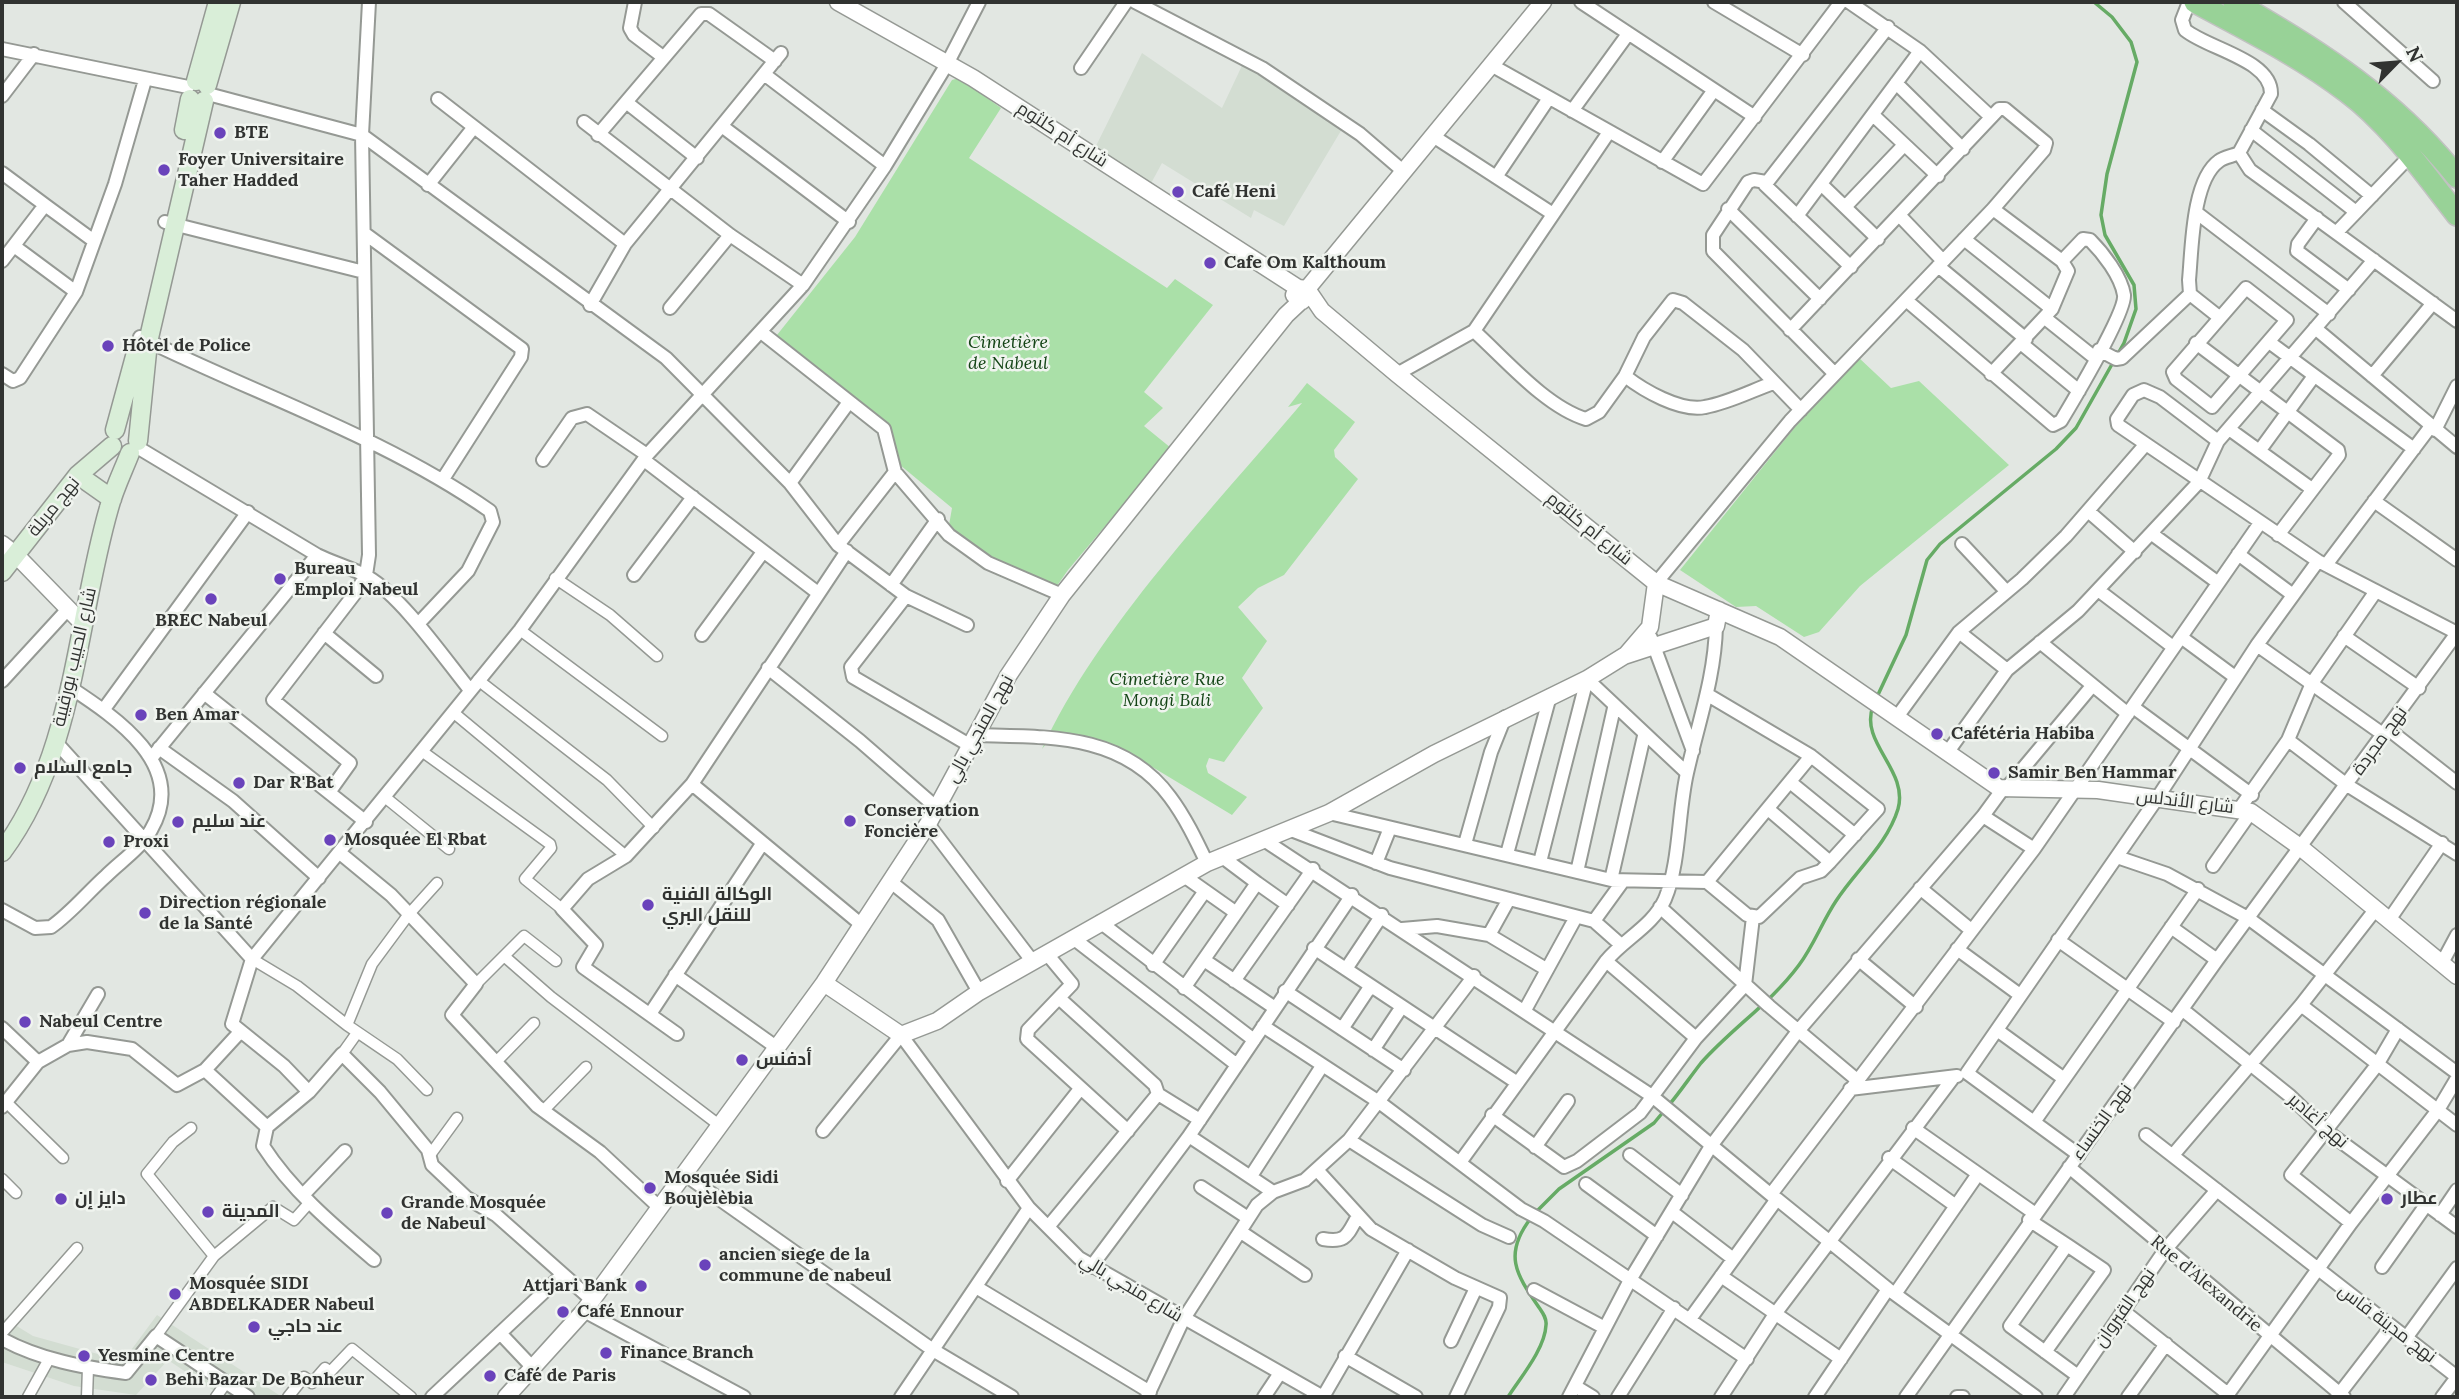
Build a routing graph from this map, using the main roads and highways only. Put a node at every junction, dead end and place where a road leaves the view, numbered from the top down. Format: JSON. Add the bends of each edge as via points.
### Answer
{"nodes":[{"id":1,"x":218,"y":2,"type":"edge"},
{"id":2,"x":231,"y":2,"type":"edge"},
{"id":3,"x":2195,"y":2,"type":"edge"},
{"id":4,"x":2234,"y":2,"type":"edge"},
{"id":5,"x":199,"y":91,"type":"junction"},
{"id":6,"x":2457,"y":177,"type":"edge"},
{"id":7,"x":2457,"y":215,"type":"edge"},
{"id":8,"x":144,"y":339,"type":"junction"},
{"id":9,"x":113,"y":438,"type":"junction"},
{"id":10,"x":135,"y":447,"type":"junction"},
{"id":11,"x":78,"y":475,"type":"junction"},
{"id":12,"x":112,"y":499,"type":"junction"},
{"id":13,"x":9,"y":549,"type":"edge"},
{"id":14,"x":2,"y":572,"type":"edge"},
{"id":15,"x":5,"y":841,"type":"edge"}],
"edges":[{"from":1,"to":5,"type":"main road"},
{"from":2,"to":5,"type":"main road"},
{"from":3,"to":7,"type":"highway","via":[[2301,60],[2349,93],[2410,156]]},
{"from":4,"to":6,"type":"highway","via":[[2308,44],[2359,80],[2403,116]]},
{"from":5,"to":8,"type":"main road"},
{"from":8,"to":9,"type":"main road"},
{"from":8,"to":10,"type":"main road","name":"شارع الحبيب بورقيبة"},
{"from":9,"to":10,"type":"main road","via":[[121,454]]},
{"from":9,"to":10,"type":"main road","via":[[130,428]]},
{"from":9,"to":11,"type":"main road","name":"نهج مربلة"},
{"from":10,"to":12,"type":"main road","name":"شارع الحبيب بورقيبة"},
{"from":11,"to":12,"type":"main road"},
{"from":11,"to":13,"type":"main road","name":"نهج مربلة"},
{"from":12,"to":15,"type":"main road","name":"شارع الحبيب بورقيبة","via":[[55,741],[38,794]]},
{"from":13,"to":14,"type":"main road","name":"نهج مربلة"}]}
